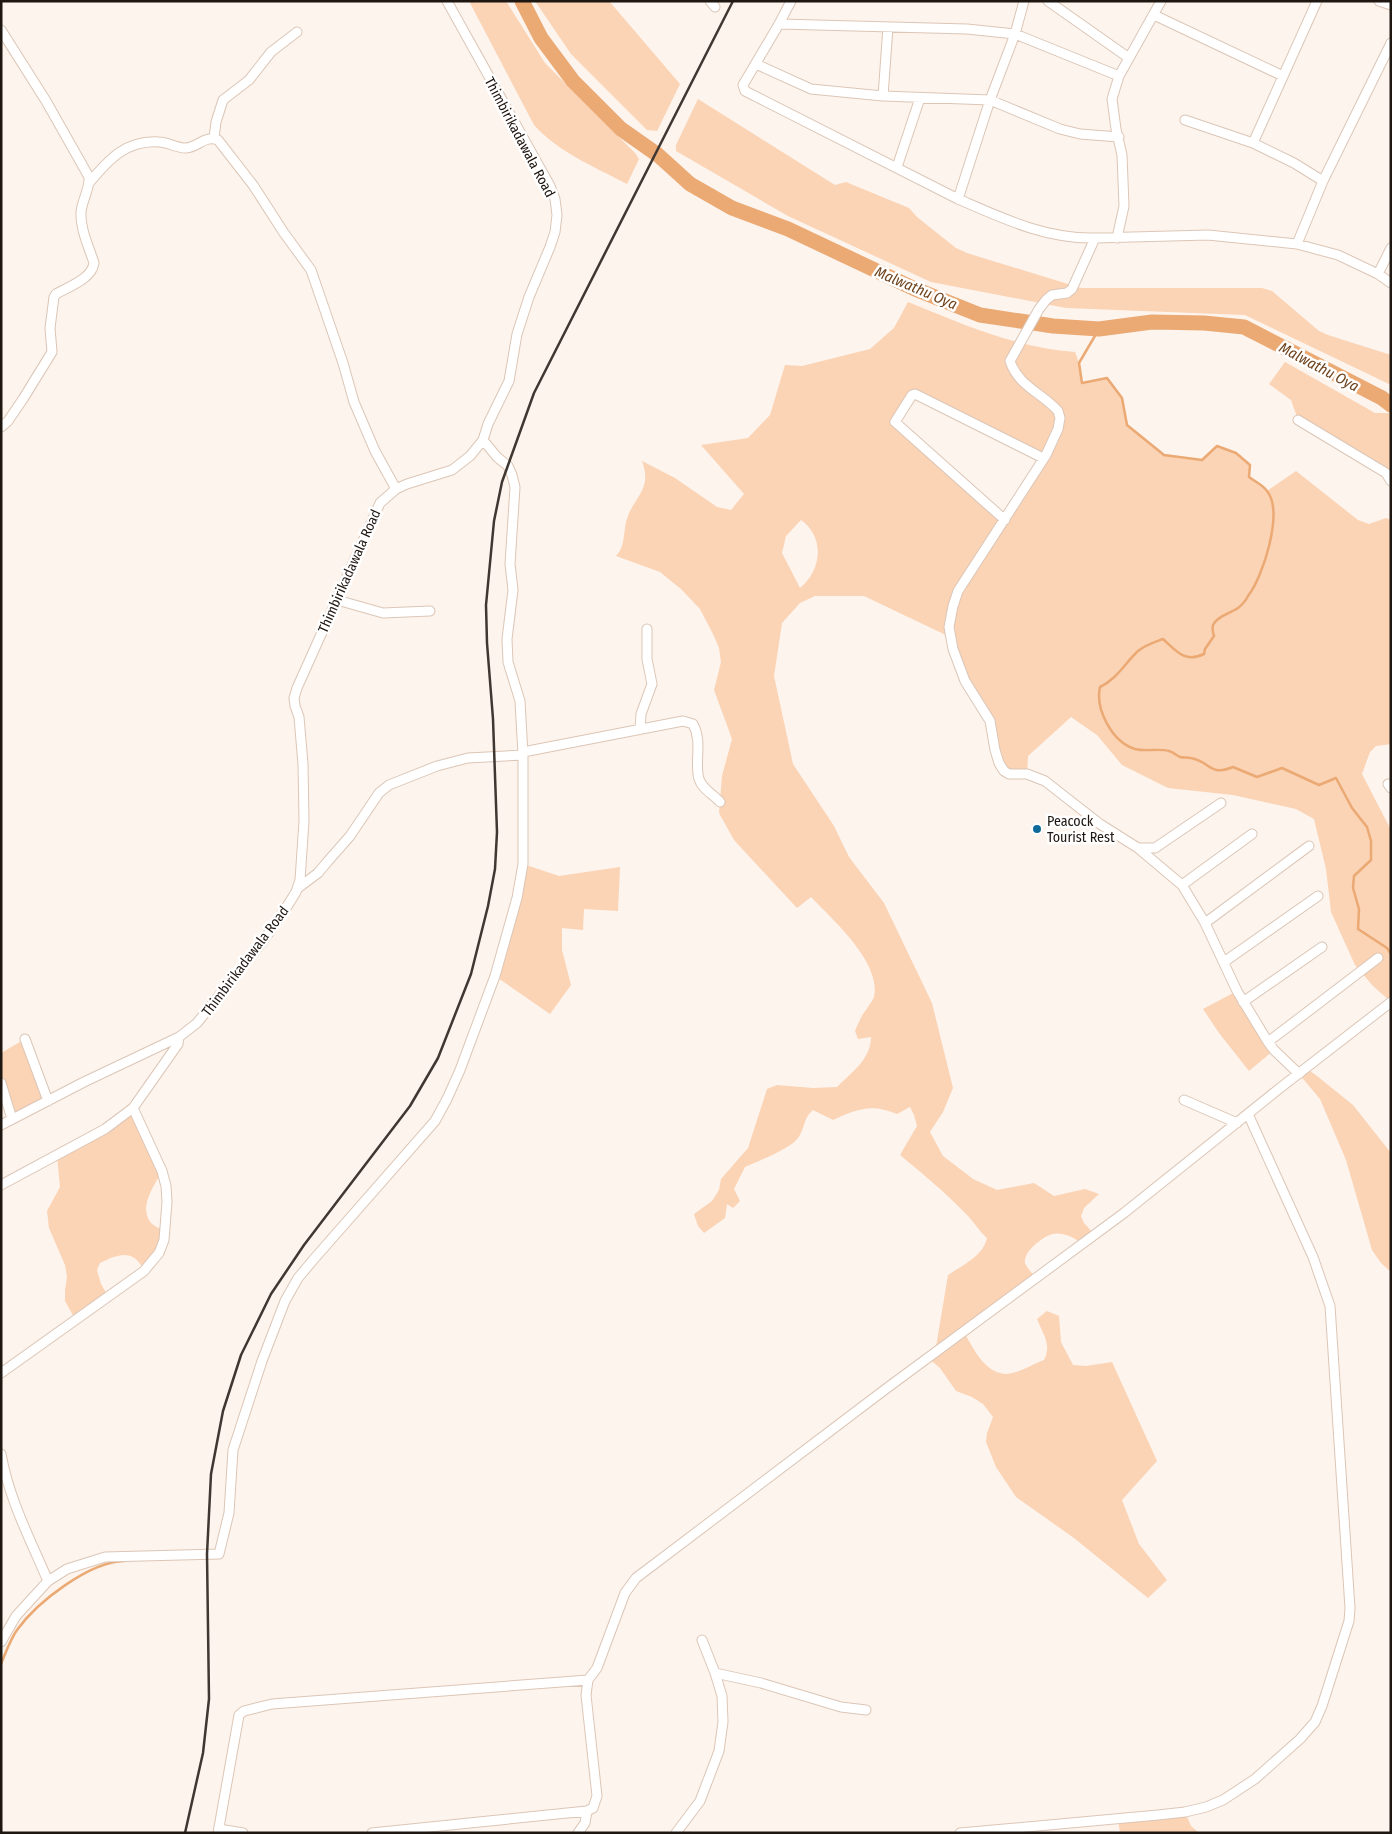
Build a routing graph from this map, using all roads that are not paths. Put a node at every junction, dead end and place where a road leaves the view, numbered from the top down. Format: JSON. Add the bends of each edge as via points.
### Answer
{"nodes":[{"id":1,"x":447,"y":1,"type":"edge"},
{"id":2,"x":792,"y":1,"type":"edge"},
{"id":3,"x":1024,"y":1,"type":"edge"},
{"id":4,"x":1048,"y":1,"type":"edge"},
{"id":5,"x":1162,"y":1,"type":"edge"},
{"id":6,"x":1317,"y":1,"type":"edge"},
{"id":7,"x":1379,"y":1,"type":"edge"},
{"id":8,"x":1391,"y":5,"type":"edge"},
{"id":9,"x":1154,"y":15,"type":"junction"},
{"id":10,"x":779,"y":24,"type":"junction"},
{"id":11,"x":888,"y":27,"type":"junction"},
{"id":12,"x":1,"y":30,"type":"edge"},
{"id":13,"x":298,"y":32,"type":"dead end"},
{"id":14,"x":1014,"y":34,"type":"junction"},
{"id":15,"x":1391,"y":43,"type":"edge"},
{"id":16,"x":1129,"y":58,"type":"junction"},
{"id":17,"x":756,"y":64,"type":"junction"},
{"id":18,"x":1120,"y":76,"type":"junction"},
{"id":19,"x":1283,"y":76,"type":"junction"},
{"id":20,"x":883,"y":96,"type":"junction"},
{"id":21,"x":920,"y":98,"type":"junction"},
{"id":22,"x":990,"y":100,"type":"junction"},
{"id":23,"x":1185,"y":120,"type":"dead end"},
{"id":24,"x":1119,"y":137,"type":"junction"},
{"id":25,"x":214,"y":138,"type":"junction"},
{"id":26,"x":1253,"y":143,"type":"junction"},
{"id":27,"x":897,"y":167,"type":"junction"},
{"id":28,"x":1323,"y":182,"type":"junction"},
{"id":29,"x":89,"y":183,"type":"junction"},
{"id":30,"x":958,"y":199,"type":"junction"},
{"id":31,"x":1095,"y":238,"type":"junction"},
{"id":32,"x":1117,"y":238,"type":"junction"},
{"id":33,"x":1296,"y":244,"type":"junction"},
{"id":34,"x":1391,"y":248,"type":"edge"},
{"id":35,"x":1378,"y":274,"type":"junction"},
{"id":36,"x":1391,"y":283,"type":"edge"},
{"id":37,"x":1298,"y":420,"type":"dead end"},
{"id":38,"x":1,"y":427,"type":"edge"},
{"id":39,"x":483,"y":440,"type":"junction"},
{"id":40,"x":1043,"y":458,"type":"junction"},
{"id":41,"x":1391,"y":481,"type":"edge"},
{"id":42,"x":396,"y":489,"type":"junction"},
{"id":43,"x":1004,"y":520,"type":"junction"},
{"id":44,"x":337,"y":600,"type":"junction"},
{"id":45,"x":430,"y":611,"type":"dead end"},
{"id":46,"x":647,"y":629,"type":"dead end"},
{"id":47,"x":640,"y":729,"type":"junction"},
{"id":48,"x":523,"y":754,"type":"junction"},
{"id":49,"x":720,"y":802,"type":"dead end"},
{"id":50,"x":1221,"y":803,"type":"dead end"},
{"id":51,"x":1252,"y":834,"type":"dead end"},
{"id":52,"x":1309,"y":846,"type":"dead end"},
{"id":53,"x":1138,"y":848,"type":"junction"},
{"id":54,"x":1182,"y":885,"type":"junction"},
{"id":55,"x":297,"y":888,"type":"junction"},
{"id":56,"x":1318,"y":896,"type":"dead end"},
{"id":57,"x":1205,"y":923,"type":"junction"},
{"id":58,"x":1322,"y":946,"type":"dead end"},
{"id":59,"x":1378,"y":958,"type":"dead end"},
{"id":60,"x":1224,"y":962,"type":"junction"},
{"id":61,"x":1243,"y":1002,"type":"junction"},
{"id":62,"x":1391,"y":1002,"type":"edge"},
{"id":63,"x":25,"y":1039,"type":"dead end"},
{"id":64,"x":179,"y":1040,"type":"junction"},
{"id":65,"x":1268,"y":1042,"type":"junction"},
{"id":66,"x":1299,"y":1074,"type":"junction"},
{"id":67,"x":1,"y":1083,"type":"edge"},
{"id":68,"x":1184,"y":1100,"type":"dead end"},
{"id":69,"x":48,"y":1101,"type":"junction"},
{"id":70,"x":133,"y":1108,"type":"junction"},
{"id":71,"x":1248,"y":1114,"type":"junction"},
{"id":72,"x":12,"y":1120,"type":"junction"},
{"id":73,"x":1236,"y":1123,"type":"junction"},
{"id":74,"x":1,"y":1125,"type":"edge"},
{"id":75,"x":1,"y":1185,"type":"edge"},
{"id":76,"x":1,"y":1373,"type":"edge"},
{"id":77,"x":1,"y":1454,"type":"edge"},
{"id":78,"x":48,"y":1581,"type":"junction"},
{"id":79,"x":2,"y":1638,"type":"edge"},
{"id":80,"x":702,"y":1640,"type":"dead end"},
{"id":81,"x":715,"y":1673,"type":"junction"},
{"id":82,"x":588,"y":1680,"type":"junction"},
{"id":83,"x":866,"y":1710,"type":"dead end"},
{"id":84,"x":587,"y":1811,"type":"junction"},
{"id":85,"x":218,"y":1831,"type":"edge"},
{"id":86,"x":243,"y":1833,"type":"edge"},
{"id":87,"x":372,"y":1833,"type":"edge"},
{"id":88,"x":578,"y":1833,"type":"edge"},
{"id":89,"x":676,"y":1833,"type":"edge"},
{"id":90,"x":960,"y":1833,"type":"edge"}],
"edges":[{"from":1,"to":39,"type":"street","name":"Thimbirikadawala Road","via":[[550,186],[557,215],[550,247],[517,334],[509,381]]},
{"from":2,"to":10,"type":"street"},
{"from":3,"to":14,"type":"street"},
{"from":4,"to":16,"type":"street"},
{"from":5,"to":9,"type":"street"},
{"from":6,"to":19,"type":"street"},
{"from":7,"to":8,"type":"street"},
{"from":9,"to":16,"type":"street"},
{"from":9,"to":19,"type":"street"},
{"from":10,"to":11,"type":"street"},
{"from":10,"to":17,"type":"street"},
{"from":11,"to":14,"type":"street"},
{"from":11,"to":20,"type":"street"},
{"from":12,"to":29,"type":"street","via":[[46,101],[85,169]]},
{"from":13,"to":25,"type":"street","via":[[271,52],[249,80],[223,100]]},
{"from":14,"to":18,"type":"street"},
{"from":14,"to":22,"type":"street"},
{"from":15,"to":28,"type":"street"},
{"from":16,"to":18,"type":"street"},
{"from":17,"to":20,"type":"street","via":[[811,89]]},
{"from":17,"to":27,"type":"street","via":[[743,85],[745,91]]},
{"from":18,"to":24,"type":"street","via":[[1112,99]]},
{"from":19,"to":26,"type":"street"},
{"from":20,"to":21,"type":"street"},
{"from":21,"to":22,"type":"street"},
{"from":21,"to":27,"type":"street"},
{"from":22,"to":24,"type":"street","via":[[1060,129]]},
{"from":22,"to":30,"type":"street"},
{"from":23,"to":26,"type":"street"},
{"from":24,"to":32,"type":"street","via":[[1124,206]]},
{"from":25,"to":29,"type":"street","via":[[184,148],[162,142],[136,144],[123,149]]},
{"from":25,"to":42,"type":"street","via":[[253,186],[311,270],[354,402]]},
{"from":26,"to":28,"type":"street"},
{"from":27,"to":30,"type":"street"},
{"from":28,"to":33,"type":"street"},
{"from":29,"to":38,"type":"street","via":[[81,217],[93,269],[88,276],[54,297],[50,328],[52,352],[24,399]]},
{"from":30,"to":31,"type":"street","via":[[1016,224],[1061,237]]},
{"from":31,"to":32,"type":"street"},
{"from":31,"to":40,"type":"street","via":[[1072,289],[1052,295],[1039,309],[1010,361],[1020,379],[1058,411],[1058,429]]},
{"from":32,"to":33,"type":"street","via":[[1208,235]]},
{"from":33,"to":35,"type":"street","via":[[1338,255]]},
{"from":34,"to":35,"type":"street"},
{"from":35,"to":36,"type":"street"},
{"from":37,"to":41,"type":"street","via":[[1386,474]]},
{"from":39,"to":42,"type":"street","name":"Thimbirikadawala Road","via":[[452,470]]},
{"from":39,"to":48,"type":"street","via":[[508,466],[515,487],[510,564],[513,590],[507,638],[508,662],[520,701]]},
{"from":40,"to":43,"type":"street"},
{"from":40,"to":43,"type":"street","via":[[914,394],[895,422]]},
{"from":42,"to":44,"type":"street","name":"Thimbirikadawala Road","via":[[380,503]]},
{"from":43,"to":53,"type":"street","via":[[958,591],[950,617],[953,649],[965,681],[990,721],[995,750],[1004,771],[1027,774],[1045,781],[1100,824]]},
{"from":44,"to":45,"type":"street","via":[[383,613]]},
{"from":44,"to":55,"type":"street","name":"Thimbirikadawala Road","via":[[294,698],[304,764],[304,821]]},
{"from":46,"to":47,"type":"street","via":[[647,659],[652,684],[641,714]]},
{"from":47,"to":48,"type":"street"},
{"from":47,"to":49,"type":"street","via":[[683,721],[693,724],[698,732],[699,778],[707,791]]},
{"from":48,"to":55,"type":"street","via":[[468,758],[389,785],[379,793],[328,862]]},
{"from":48,"to":78,"type":"street","via":[[523,864],[517,898],[495,976],[462,1064],[435,1121],[298,1278],[285,1301],[233,1450],[229,1514],[219,1554],[105,1557],[67,1569]]},
{"from":50,"to":53,"type":"street","via":[[1155,848]]},
{"from":51,"to":54,"type":"street"},
{"from":52,"to":57,"type":"street"},
{"from":53,"to":54,"type":"street"},
{"from":54,"to":57,"type":"street"},
{"from":55,"to":64,"type":"street","name":"Thimbirikadawala Road","via":[[263,941],[196,1024]]},
{"from":56,"to":60,"type":"street"},
{"from":57,"to":60,"type":"street"},
{"from":58,"to":61,"type":"street"},
{"from":59,"to":65,"type":"street"},
{"from":60,"to":61,"type":"street"},
{"from":61,"to":65,"type":"street"},
{"from":62,"to":66,"type":"street"},
{"from":63,"to":69,"type":"street"},
{"from":64,"to":69,"type":"street"},
{"from":64,"to":70,"type":"street"},
{"from":65,"to":66,"type":"street"},
{"from":66,"to":71,"type":"street"},
{"from":67,"to":72,"type":"street"},
{"from":68,"to":73,"type":"street"},
{"from":69,"to":72,"type":"street"},
{"from":70,"to":75,"type":"street","via":[[105,1129]]},
{"from":70,"to":76,"type":"street","via":[[166,1186],[165,1231],[159,1252],[144,1271]]},
{"from":71,"to":73,"type":"street"},
{"from":71,"to":90,"type":"street","via":[[1312,1257],[1330,1306],[1350,1608],[1322,1706],[1315,1722],[1271,1766],[1230,1795],[1206,1807],[1158,1815]]},
{"from":72,"to":74,"type":"street"},
{"from":73,"to":82,"type":"street","via":[[1124,1212],[636,1578],[625,1593],[597,1668]]},
{"from":77,"to":78,"type":"street","via":[[13,1501]]},
{"from":78,"to":79,"type":"street","via":[[16,1616]]},
{"from":80,"to":81,"type":"street"},
{"from":81,"to":83,"type":"street","via":[[841,1707]]},
{"from":81,"to":89,"type":"street","via":[[722,1696],[719,1751],[700,1801]]},
{"from":82,"to":84,"type":"street","via":[[586,1695],[597,1796],[593,1808]]},
{"from":82,"to":85,"type":"street","via":[[272,1704],[244,1711],[239,1715]]},
{"from":84,"to":87,"type":"street"},
{"from":84,"to":88,"type":"street","via":[[585,1823]]},
{"from":85,"to":86,"type":"street"}]}
